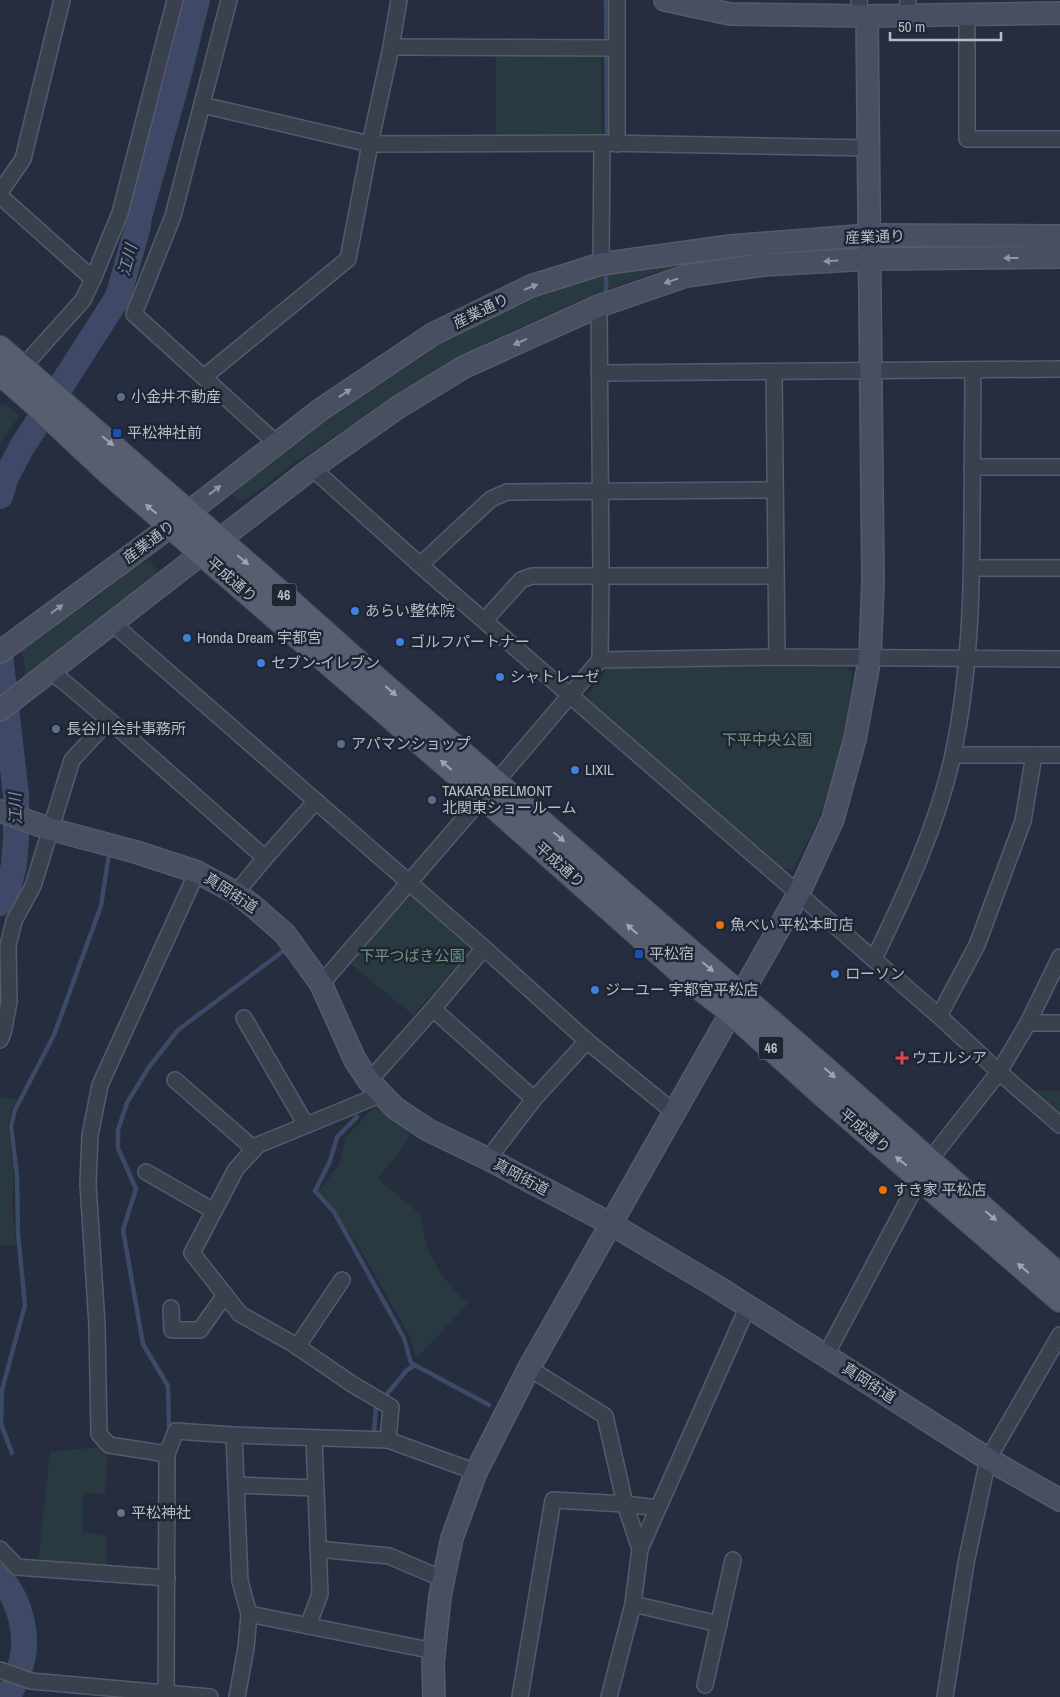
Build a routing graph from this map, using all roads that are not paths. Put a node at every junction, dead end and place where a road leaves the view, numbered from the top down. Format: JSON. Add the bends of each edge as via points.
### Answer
{"nodes":[{"id":1,"x":62,"y":0,"type":"edge"},
{"id":2,"x":175,"y":0,"type":"edge"},
{"id":3,"x":229,"y":0,"type":"edge"},
{"id":4,"x":399,"y":0,"type":"edge"},
{"id":5,"x":617,"y":0,"type":"edge"},
{"id":6,"x":665,"y":0,"type":"edge"},
{"id":7,"x":907,"y":7,"type":"edge"},
{"id":8,"x":862,"y":10,"type":"edge"},
{"id":9,"x":967,"y":13,"type":"junction"},
{"id":10,"x":1060,"y":13,"type":"edge"},
{"id":11,"x":391,"y":47,"type":"junction"},
{"id":12,"x":617,"y":48,"type":"junction"},
{"id":13,"x":202,"y":105,"type":"junction"},
{"id":14,"x":1060,"y":139,"type":"edge"},
{"id":15,"x":370,"y":144,"type":"junction"},
{"id":16,"x":602,"y":144,"type":"junction"},
{"id":17,"x":617,"y":144,"type":"junction"},
{"id":18,"x":870,"y":148,"type":"junction"},
{"id":19,"x":0,"y":192,"type":"edge"},
{"id":20,"x":0,"y":196,"type":"edge"},
{"id":21,"x":871,"y":235,"type":"junction"},
{"id":22,"x":1060,"y":236,"type":"edge"},
{"id":23,"x":1060,"y":257,"type":"edge"},
{"id":24,"x":871,"y":259,"type":"junction"},
{"id":25,"x":601,"y":264,"type":"junction"},
{"id":26,"x":93,"y":279,"type":"junction"},
{"id":27,"x":599,"y":306,"type":"junction"},
{"id":28,"x":0,"y":348,"type":"edge"},
{"id":29,"x":1060,"y":369,"type":"edge"},
{"id":30,"x":973,"y":370,"type":"junction"},
{"id":31,"x":872,"y":371,"type":"junction"},
{"id":32,"x":774,"y":372,"type":"junction"},
{"id":33,"x":599,"y":374,"type":"junction"},
{"id":34,"x":204,"y":377,"type":"junction"},
{"id":35,"x":8,"y":378,"type":"edge"},
{"id":36,"x":276,"y":443,"type":"junction"},
{"id":37,"x":972,"y":467,"type":"junction"},
{"id":38,"x":1060,"y":467,"type":"edge"},
{"id":39,"x":312,"y":468,"type":"junction"},
{"id":40,"x":775,"y":490,"type":"junction"},
{"id":41,"x":600,"y":492,"type":"junction"},
{"id":42,"x":179,"y":519,"type":"junction"},
{"id":43,"x":211,"y":548,"type":"junction"},
{"id":44,"x":420,"y":565,"type":"junction"},
{"id":45,"x":972,"y":568,"type":"junction"},
{"id":46,"x":1060,"y":568,"type":"edge"},
{"id":47,"x":601,"y":576,"type":"junction"},
{"id":48,"x":776,"y":576,"type":"junction"},
{"id":49,"x":485,"y":620,"type":"junction"},
{"id":50,"x":112,"y":623,"type":"junction"},
{"id":51,"x":0,"y":652,"type":"edge"},
{"id":52,"x":777,"y":657,"type":"junction"},
{"id":53,"x":870,"y":657,"type":"junction"},
{"id":54,"x":968,"y":657,"type":"junction"},
{"id":55,"x":1060,"y":659,"type":"edge"},
{"id":56,"x":600,"y":660,"type":"junction"},
{"id":57,"x":50,"y":672,"type":"junction"},
{"id":58,"x":571,"y":695,"type":"junction"},
{"id":59,"x":0,"y":710,"type":"edge"},
{"id":60,"x":109,"y":720,"type":"junction"},
{"id":61,"x":953,"y":755,"type":"junction"},
{"id":62,"x":1034,"y":755,"type":"junction"},
{"id":63,"x":1060,"y":755,"type":"edge"},
{"id":64,"x":489,"y":789,"type":"junction"},
{"id":65,"x":316,"y":801,"type":"junction"},
{"id":66,"x":0,"y":811,"type":"edge"},
{"id":67,"x":43,"y":826,"type":"junction"},
{"id":68,"x":265,"y":858,"type":"junction"},
{"id":69,"x":197,"y":872,"type":"junction"},
{"id":70,"x":408,"y":882,"type":"junction"},
{"id":71,"x":236,"y":893,"type":"junction"},
{"id":72,"x":799,"y":894,"type":"junction"},
{"id":73,"x":484,"y":948,"type":"junction"},
{"id":74,"x":1060,"y":957,"type":"edge"},
{"id":75,"x":874,"y":958,"type":"junction"},
{"id":76,"x":321,"y":984,"type":"junction"},
{"id":77,"x":736,"y":1004,"type":"junction"},
{"id":78,"x":433,"y":1009,"type":"junction"},
{"id":79,"x":939,"y":1016,"type":"junction"},
{"id":80,"x":244,"y":1018,"type":"dead end"},
{"id":81,"x":1028,"y":1023,"type":"junction"},
{"id":82,"x":1060,"y":1023,"type":"edge"},
{"id":83,"x":0,"y":1040,"type":"edge"},
{"id":84,"x":587,"y":1041,"type":"junction"},
{"id":85,"x":999,"y":1072,"type":"junction"},
{"id":86,"x":175,"y":1080,"type":"dead end"},
{"id":87,"x":376,"y":1088,"type":"junction"},
{"id":88,"x":534,"y":1099,"type":"junction"},
{"id":89,"x":675,"y":1113,"type":"junction"},
{"id":90,"x":306,"y":1125,"type":"junction"},
{"id":91,"x":1060,"y":1125,"type":"edge"},
{"id":92,"x":254,"y":1149,"type":"junction"},
{"id":93,"x":488,"y":1159,"type":"junction"},
{"id":94,"x":924,"y":1170,"type":"junction"},
{"id":95,"x":146,"y":1172,"type":"dead end"},
{"id":96,"x":214,"y":1212,"type":"junction"},
{"id":97,"x":611,"y":1224,"type":"junction"},
{"id":98,"x":1060,"y":1276,"type":"edge"},
{"id":99,"x":342,"y":1280,"type":"dead end"},
{"id":100,"x":225,"y":1294,"type":"junction"},
{"id":101,"x":1060,"y":1300,"type":"edge"},
{"id":102,"x":748,"y":1306,"type":"junction"},
{"id":103,"x":171,"y":1308,"type":"dead end"},
{"id":104,"x":1060,"y":1336,"type":"edge"},
{"id":105,"x":298,"y":1347,"type":"junction"},
{"id":106,"x":826,"y":1355,"type":"junction"},
{"id":107,"x":530,"y":1368,"type":"junction"},
{"id":108,"x":234,"y":1435,"type":"junction"},
{"id":109,"x":314,"y":1438,"type":"junction"},
{"id":110,"x":388,"y":1440,"type":"junction"},
{"id":111,"x":167,"y":1454,"type":"junction"},
{"id":112,"x":988,"y":1459,"type":"junction"},
{"id":113,"x":476,"y":1472,"type":"junction"},
{"id":114,"x":236,"y":1485,"type":"junction"},
{"id":115,"x":316,"y":1488,"type":"junction"},
{"id":116,"x":1060,"y":1500,"type":"edge"},
{"id":117,"x":624,"y":1504,"type":"junction"},
{"id":118,"x":658,"y":1508,"type":"junction"},
{"id":119,"x":0,"y":1549,"type":"edge"},
{"id":120,"x":318,"y":1549,"type":"junction"},
{"id":121,"x":640,"y":1549,"type":"junction"},
{"id":122,"x":733,"y":1560,"type":"dead end"},
{"id":123,"x":167,"y":1578,"type":"junction"},
{"id":124,"x":443,"y":1579,"type":"junction"},
{"id":125,"x":633,"y":1604,"type":"junction"},
{"id":126,"x":249,"y":1614,"type":"junction"},
{"id":127,"x":719,"y":1624,"type":"junction"},
{"id":128,"x":308,"y":1626,"type":"junction"},
{"id":129,"x":434,"y":1652,"type":"junction"},
{"id":130,"x":0,"y":1670,"type":"edge"},
{"id":131,"x":705,"y":1685,"type":"dead end"},
{"id":132,"x":166,"y":1694,"type":"edge"},
{"id":133,"x":210,"y":1697,"type":"edge"},
{"id":134,"x":236,"y":1697,"type":"edge"},
{"id":135,"x":434,"y":1697,"type":"edge"},
{"id":136,"x":520,"y":1697,"type":"edge"},
{"id":137,"x":609,"y":1697,"type":"edge"},
{"id":138,"x":945,"y":1697,"type":"edge"}],
"edges":[{"from":1,"to":19,"type":"street","via":[[23,159]]},
{"from":2,"to":26,"type":"street","via":[[120,213]]},
{"from":3,"to":13,"type":"street"},
{"from":4,"to":11,"type":"street"},
{"from":5,"to":12,"type":"street"},
{"from":6,"to":8,"type":"street","via":[[730,14]]},
{"from":7,"to":8,"type":"street"},
{"from":7,"to":9,"type":"street"},
{"from":8,"to":18,"type":"street"},
{"from":9,"to":10,"type":"street"},
{"from":9,"to":14,"type":"street","via":[[967,139]]},
{"from":11,"to":12,"type":"street"},
{"from":11,"to":15,"type":"street"},
{"from":12,"to":17,"type":"street"},
{"from":13,"to":15,"type":"street"},
{"from":13,"to":34,"type":"street","via":[[173,216],[134,314]]},
{"from":15,"to":16,"type":"street"},
{"from":15,"to":34,"type":"street","via":[[348,259]]},
{"from":16,"to":17,"type":"street"},
{"from":16,"to":25,"type":"street"},
{"from":17,"to":18,"type":"street"},
{"from":18,"to":21,"type":"street"},
{"from":20,"to":26,"type":"street"},
{"from":21,"to":22,"type":"street","name":"産業通り"},
{"from":21,"to":24,"type":"street"},
{"from":21,"to":25,"type":"street","name":"産業通り","via":[[731,246]]},
{"from":23,"to":24,"type":"street","name":"産業通り","one_way":true},
{"from":24,"to":27,"type":"street","name":"産業通り","one_way":true,"via":[[762,265],[686,276]]},
{"from":24,"to":31,"type":"street"},
{"from":36,"to":25,"type":"street","name":"産業通り","one_way":true,"via":[[433,334],[531,286]]},
{"from":26,"to":35,"type":"street","via":[[84,300]]},
{"from":27,"to":33,"type":"street"},
{"from":27,"to":39,"type":"street","name":"産業通り","one_way":true,"via":[[464,367],[397,408]]},
{"from":28,"to":35,"type":"main road","number":"46"},
{"from":29,"to":30,"type":"street"},
{"from":30,"to":31,"type":"street"},
{"from":30,"to":37,"type":"street"},
{"from":31,"to":32,"type":"street"},
{"from":31,"to":53,"type":"street"},
{"from":32,"to":33,"type":"street"},
{"from":32,"to":40,"type":"street"},
{"from":33,"to":41,"type":"street"},
{"from":34,"to":36,"type":"street"},
{"from":35,"to":42,"type":"main road","name":"平成通り","number":"46","via":[[37,393]]},
{"from":42,"to":36,"type":"street","name":"産業通り","one_way":true},
{"from":37,"to":38,"type":"street"},
{"from":37,"to":45,"type":"street"},
{"from":39,"to":43,"type":"street","name":"産業通り"},
{"from":39,"to":44,"type":"street"},
{"from":40,"to":41,"type":"street"},
{"from":40,"to":48,"type":"street"},
{"from":41,"to":44,"type":"street","via":[[507,492],[492,499]]},
{"from":41,"to":47,"type":"street"},
{"from":42,"to":43,"type":"main road","name":"平成通り","number":"46"},
{"from":51,"to":42,"type":"street","name":"産業通り","one_way":true},
{"from":43,"to":50,"type":"street","name":"産業通り"},
{"from":43,"to":64,"type":"main road","name":"平成通り","number":"46"},
{"from":44,"to":49,"type":"street"},
{"from":45,"to":46,"type":"street"},
{"from":45,"to":54,"type":"street"},
{"from":47,"to":48,"type":"street"},
{"from":47,"to":49,"type":"street","via":[[532,576],[521,580]]},
{"from":47,"to":56,"type":"street"},
{"from":48,"to":52,"type":"street"},
{"from":49,"to":58,"type":"street"},
{"from":50,"to":57,"type":"street","name":"産業通り"},
{"from":50,"to":65,"type":"street"},
{"from":52,"to":53,"type":"street"},
{"from":52,"to":56,"type":"street"},
{"from":53,"to":54,"type":"street"},
{"from":53,"to":72,"type":"street","via":[[855,739],[832,819]]},
{"from":54,"to":55,"type":"street"},
{"from":54,"to":61,"type":"street"},
{"from":56,"to":58,"type":"street"},
{"from":57,"to":59,"type":"street","name":"産業通り"},
{"from":57,"to":60,"type":"street"},
{"from":58,"to":64,"type":"street"},
{"from":58,"to":72,"type":"street"},
{"from":60,"to":67,"type":"street","via":[[72,760]]},
{"from":60,"to":68,"type":"street"},
{"from":61,"to":62,"type":"street"},
{"from":61,"to":75,"type":"street","via":[[935,822],[903,900]]},
{"from":62,"to":63,"type":"street"},
{"from":62,"to":79,"type":"street","via":[[1024,821],[976,945]]},
{"from":64,"to":70,"type":"street"},
{"from":64,"to":77,"type":"main road","name":"平成通り","number":"46"},
{"from":65,"to":68,"type":"street"},
{"from":65,"to":70,"type":"street"},
{"from":66,"to":67,"type":"street","name":"真岡街道"},
{"from":67,"to":69,"type":"street","name":"真岡街道"},
{"from":67,"to":83,"type":"street","via":[[33,886],[14,921],[8,946],[9,1002]]},
{"from":68,"to":71,"type":"street"},
{"from":69,"to":71,"type":"street","name":"真岡街道"},
{"from":69,"to":111,"type":"street","via":[[100,1085],[90,1135],[88,1184],[97,1325],[99,1434],[109,1445]]},
{"from":70,"to":73,"type":"street"},
{"from":70,"to":76,"type":"street"},
{"from":71,"to":76,"type":"street","name":"真岡街道","via":[[285,934]]},
{"from":72,"to":75,"type":"street"},
{"from":72,"to":77,"type":"street"},
{"from":73,"to":78,"type":"street"},
{"from":73,"to":84,"type":"street"},
{"from":74,"to":81,"type":"street"},
{"from":75,"to":79,"type":"street"},
{"from":76,"to":87,"type":"street","name":"真岡街道","via":[[354,1060]]},
{"from":77,"to":89,"type":"street"},
{"from":77,"to":94,"type":"main road","name":"平成通り","number":"46","via":[[822,1094]]},
{"from":78,"to":87,"type":"street"},
{"from":78,"to":88,"type":"street"},
{"from":79,"to":85,"type":"street"},
{"from":80,"to":90,"type":"street"},
{"from":81,"to":82,"type":"street"},
{"from":81,"to":85,"type":"street"},
{"from":84,"to":88,"type":"street"},
{"from":84,"to":89,"type":"street"},
{"from":85,"to":91,"type":"street"},
{"from":85,"to":94,"type":"street"},
{"from":86,"to":92,"type":"street"},
{"from":87,"to":90,"type":"street"},
{"from":87,"to":93,"type":"street","name":"真岡街道","via":[[395,1108],[428,1130]]},
{"from":88,"to":93,"type":"street"},
{"from":89,"to":97,"type":"street"},
{"from":90,"to":92,"type":"street"},
{"from":92,"to":96,"type":"street","via":[[236,1169]]},
{"from":93,"to":97,"type":"street","name":"真岡街道"},
{"from":94,"to":98,"type":"main road","name":"平成通り","number":"46","one_way":true},
{"from":101,"to":94,"type":"main road","name":"平成通り","number":"46","one_way":true},
{"from":94,"to":106,"type":"street"},
{"from":95,"to":96,"type":"street"},
{"from":96,"to":100,"type":"street","via":[[192,1253]]},
{"from":97,"to":102,"type":"street","name":"真岡街道"},
{"from":97,"to":107,"type":"street"},
{"from":99,"to":105,"type":"street"},
{"from":100,"to":103,"type":"street","via":[[200,1330],[172,1330]]},
{"from":100,"to":105,"type":"street","via":[[240,1314]]},
{"from":102,"to":106,"type":"street","name":"真岡街道"},
{"from":102,"to":118,"type":"street"},
{"from":104,"to":112,"type":"street"},
{"from":105,"to":110,"type":"street","via":[[391,1407]]},
{"from":106,"to":112,"type":"street","name":"真岡街道"},
{"from":107,"to":113,"type":"street"},
{"from":107,"to":117,"type":"street","via":[[606,1416]]},
{"from":108,"to":109,"type":"street"},
{"from":108,"to":111,"type":"street","via":[[176,1431]]},
{"from":108,"to":114,"type":"street"},
{"from":109,"to":110,"type":"street"},
{"from":109,"to":115,"type":"street"},
{"from":110,"to":113,"type":"street"},
{"from":111,"to":123,"type":"street"},
{"from":112,"to":116,"type":"street","name":"真岡街道"},
{"from":112,"to":138,"type":"street","via":[[966,1563]]},
{"from":113,"to":124,"type":"street","via":[[452,1538]]},
{"from":114,"to":115,"type":"street"},
{"from":114,"to":126,"type":"street","via":[[240,1581]]},
{"from":115,"to":120,"type":"street"},
{"from":117,"to":118,"type":"street"},
{"from":117,"to":121,"type":"street"},
{"from":117,"to":136,"type":"street","via":[[553,1500]]},
{"from":118,"to":121,"type":"street"},
{"from":119,"to":123,"type":"street","via":[[17,1566]]},
{"from":120,"to":124,"type":"street","via":[[389,1556]]},
{"from":120,"to":128,"type":"street","via":[[320,1594]]},
{"from":121,"to":125,"type":"street"},
{"from":122,"to":127,"type":"street"},
{"from":123,"to":132,"type":"street"},
{"from":124,"to":129,"type":"street"},
{"from":125,"to":127,"type":"street"},
{"from":125,"to":137,"type":"street"},
{"from":126,"to":128,"type":"street"},
{"from":126,"to":134,"type":"street"},
{"from":127,"to":131,"type":"street"},
{"from":128,"to":129,"type":"street"},
{"from":129,"to":135,"type":"street"},
{"from":130,"to":132,"type":"street","via":[[31,1681]]},
{"from":132,"to":133,"type":"street"}]}
